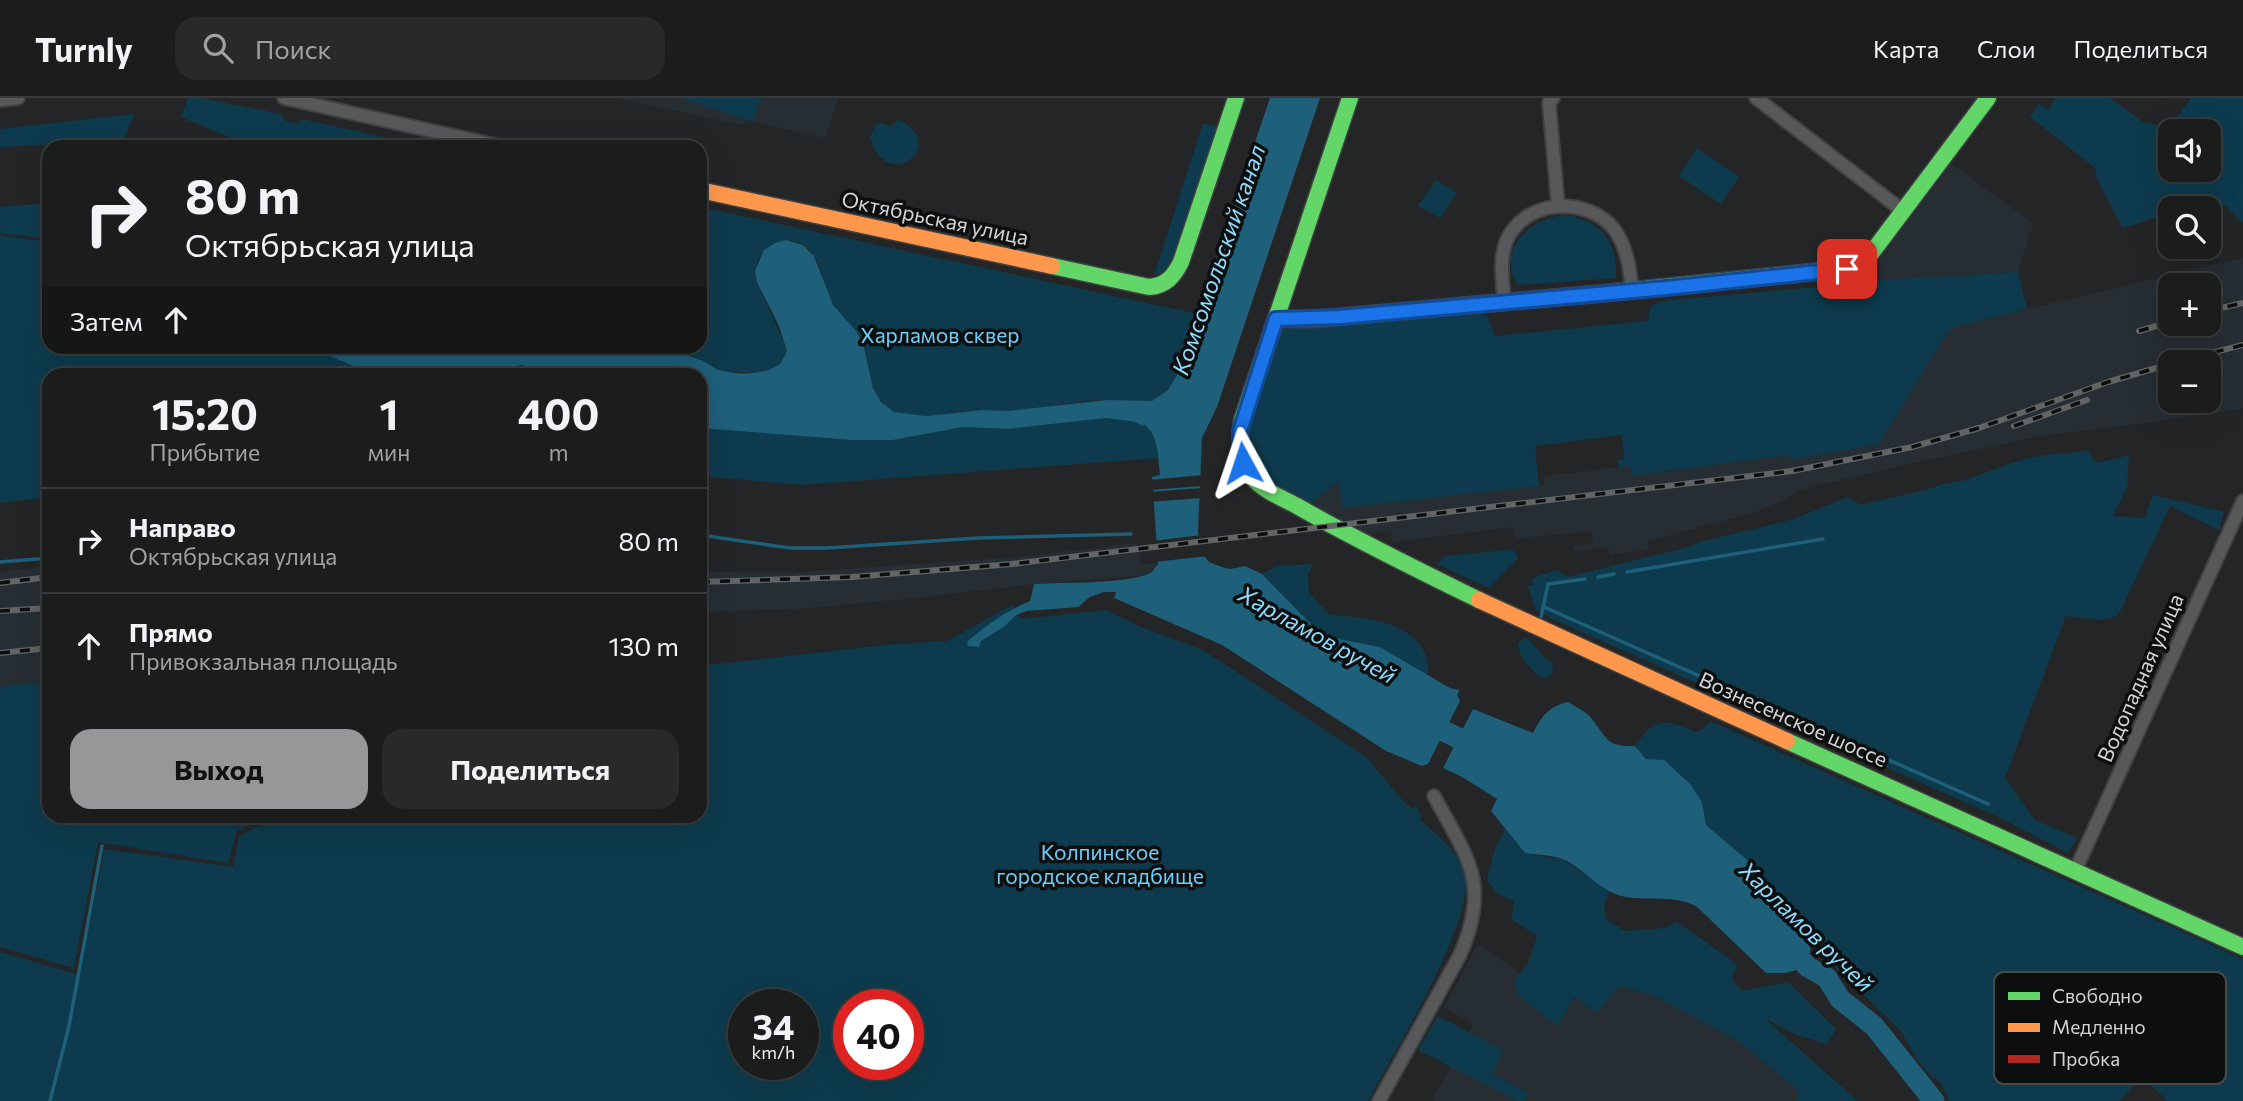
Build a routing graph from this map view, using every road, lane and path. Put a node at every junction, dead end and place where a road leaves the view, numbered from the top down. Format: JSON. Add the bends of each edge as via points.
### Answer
{"nodes":[{"id":1,"x":18,"y":98,"type":"edge"},
{"id":2,"x":284,"y":98,"type":"edge"},
{"id":3,"x":1236,"y":98,"type":"edge"},
{"id":4,"x":1350,"y":98,"type":"edge"},
{"id":5,"x":1756,"y":98,"type":"edge"},
{"id":6,"x":1988,"y":98,"type":"edge"},
{"id":7,"x":0,"y":100,"type":"edge"},
{"id":8,"x":1548,"y":100,"type":"edge"},
{"id":9,"x":472,"y":140,"type":"edge"},
{"id":10,"x":707,"y":192,"type":"edge"},
{"id":11,"x":1558,"y":205,"type":"junction"},
{"id":12,"x":1903,"y":211,"type":"junction"},
{"id":13,"x":1632,"y":290,"type":"junction"},
{"id":14,"x":1504,"y":301,"type":"junction"},
{"id":15,"x":1276,"y":319,"type":"junction"},
{"id":16,"x":2243,"y":501,"type":"edge"},
{"id":17,"x":1434,"y":796,"type":"dead end"},
{"id":18,"x":2075,"y":871,"type":"junction"},
{"id":19,"x":2243,"y":947,"type":"edge"},
{"id":20,"x":1380,"y":1101,"type":"edge"}],
"edges":[{"from":1,"to":7,"type":"street"},
{"from":2,"to":9,"type":"street"},
{"from":3,"to":10,"type":"street","name":"Октябрьская улица","via":[[1181,262],[1161,286],[1142,286]]},
{"from":4,"to":15,"type":"street","name":"Вознесенское шоссе"},
{"from":5,"to":12,"type":"street"},
{"from":6,"to":12,"type":"street"},
{"from":8,"to":11,"type":"street"},
{"from":11,"to":13,"type":"street","via":[[1595,214],[1612,227],[1627,257]]},
{"from":11,"to":14,"type":"street","via":[[1534,212],[1506,241]]},
{"from":12,"to":13,"type":"street","via":[[1861,267]]},
{"from":13,"to":14,"type":"street"},
{"from":14,"to":15,"type":"street"},
{"from":15,"to":18,"type":"street","name":"Вознесенское шоссе","via":[[1239,440],[1241,456],[1257,483],[1328,526],[1497,609]]},
{"from":16,"to":18,"type":"street","name":"Водопадная улица"},
{"from":17,"to":20,"type":"street","via":[[1469,861],[1475,886],[1474,913],[1460,955]]},
{"from":18,"to":19,"type":"street","name":"Вознесенское шоссе"}]}
